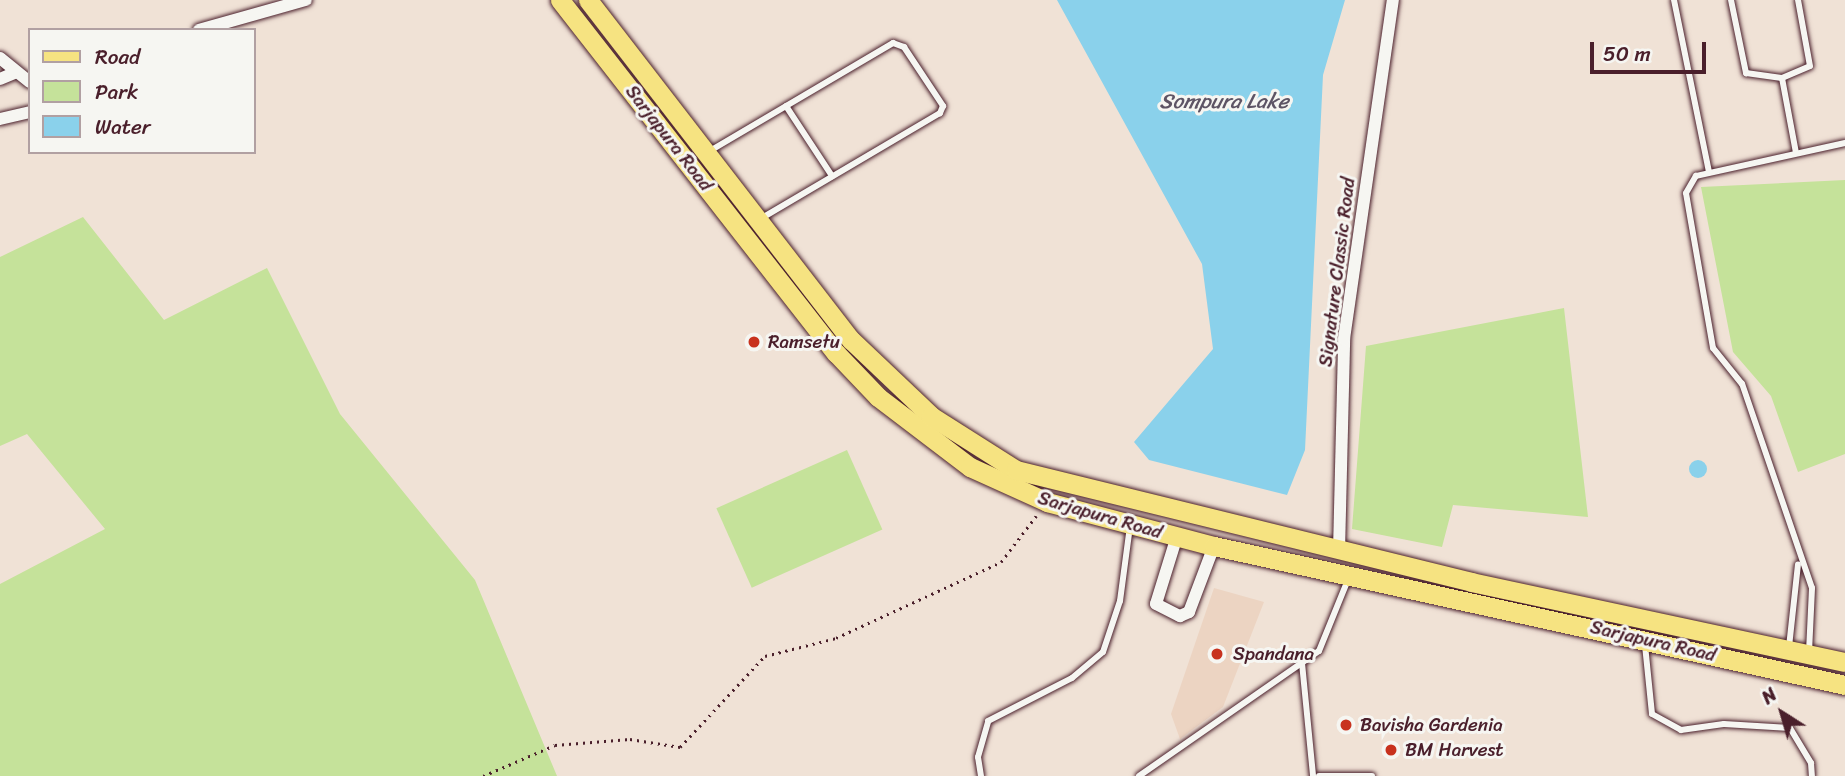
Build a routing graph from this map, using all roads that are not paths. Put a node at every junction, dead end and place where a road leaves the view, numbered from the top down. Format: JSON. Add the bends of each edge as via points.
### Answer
{"nodes":[{"id":1,"x":306,"y":0,"type":"edge"},
{"id":2,"x":560,"y":0,"type":"edge"},
{"id":3,"x":588,"y":0,"type":"edge"},
{"id":4,"x":1393,"y":0,"type":"edge"},
{"id":5,"x":1674,"y":0,"type":"edge"},
{"id":6,"x":1731,"y":0,"type":"edge"},
{"id":7,"x":1798,"y":0,"type":"edge"},
{"id":8,"x":206,"y":28,"type":"edge"},
{"id":9,"x":0,"y":58,"type":"edge"},
{"id":10,"x":13,"y":73,"type":"junction"},
{"id":11,"x":1782,"y":78,"type":"junction"},
{"id":12,"x":0,"y":79,"type":"edge"},
{"id":13,"x":28,"y":81,"type":"edge"},
{"id":14,"x":668,"y":103,"type":"junction"},
{"id":15,"x":786,"y":106,"type":"junction"},
{"id":16,"x":28,"y":113,"type":"edge"},
{"id":17,"x":652,"y":117,"type":"junction"},
{"id":18,"x":0,"y":119,"type":"edge"},
{"id":19,"x":1845,"y":142,"type":"edge"},
{"id":20,"x":707,"y":153,"type":"junction"},
{"id":21,"x":1796,"y":153,"type":"junction"},
{"id":22,"x":1709,"y":172,"type":"junction"},
{"id":23,"x":832,"y":176,"type":"junction"},
{"id":24,"x":758,"y":220,"type":"junction"},
{"id":25,"x":1135,"y":504,"type":"junction"},
{"id":26,"x":1131,"y":524,"type":"junction"},
{"id":27,"x":1177,"y":536,"type":"junction"},
{"id":28,"x":1214,"y":545,"type":"junction"},
{"id":29,"x":1339,"y":551,"type":"junction"},
{"id":30,"x":1798,"y":562,"type":"junction"},
{"id":31,"x":1350,"y":575,"type":"junction"},
{"id":32,"x":1469,"y":591,"type":"junction"},
{"id":33,"x":1645,"y":640,"type":"junction"},
{"id":34,"x":1788,"y":650,"type":"junction"},
{"id":35,"x":1809,"y":654,"type":"junction"},
{"id":36,"x":1838,"y":661,"type":"edge"},
{"id":37,"x":1302,"y":663,"type":"junction"},
{"id":38,"x":1836,"y":683,"type":"edge"},
{"id":39,"x":981,"y":776,"type":"edge"},
{"id":40,"x":1139,"y":776,"type":"edge"},
{"id":41,"x":1313,"y":776,"type":"edge"},
{"id":42,"x":1319,"y":776,"type":"edge"},
{"id":43,"x":1372,"y":776,"type":"edge"},
{"id":44,"x":1812,"y":776,"type":"edge"}],
"edges":[{"from":1,"to":8,"type":"street"},
{"from":2,"to":17,"type":"main road","name":"Sarjapura Road"},
{"from":3,"to":14,"type":"main road","name":"Sarjapura Road"},
{"from":4,"to":29,"type":"street","name":"Signature Classic Road","via":[[1345,339]]},
{"from":5,"to":22,"type":"lane"},
{"from":6,"to":11,"type":"lane","via":[[1746,73]]},
{"from":7,"to":11,"type":"lane","via":[[1810,66]]},
{"from":9,"to":10,"type":"street"},
{"from":10,"to":12,"type":"street"},
{"from":10,"to":13,"type":"street"},
{"from":11,"to":21,"type":"lane"},
{"from":14,"to":17,"type":"main road"},
{"from":14,"to":20,"type":"main road","name":"Sarjapura Road"},
{"from":15,"to":20,"type":"lane"},
{"from":15,"to":23,"type":"lane"},
{"from":15,"to":23,"type":"lane","via":[[893,43],[904,47],[943,106]]},
{"from":16,"to":18,"type":"street"},
{"from":17,"to":26,"type":"main road","name":"Sarjapura Road","via":[[836,353],[878,397],[971,467],[1046,502]]},
{"from":19,"to":21,"type":"lane"},
{"from":20,"to":24,"type":"main road","name":"Sarjapura Road"},
{"from":21,"to":22,"type":"lane"},
{"from":22,"to":30,"type":"lane","via":[[1696,176],[1686,192],[1705,313],[1713,348],[1742,384]]},
{"from":23,"to":24,"type":"lane"},
{"from":24,"to":25,"type":"main road","name":"Sarjapura Road","via":[[851,340],[931,416],[1016,470]]},
{"from":25,"to":26,"type":"main road"},
{"from":25,"to":29,"type":"main road","name":"Sarjapura Road"},
{"from":26,"to":27,"type":"main road","name":"Sarjapura Road"},
{"from":26,"to":39,"type":"lane","via":[[1120,601],[1103,652],[1072,678],[988,721],[978,757]]},
{"from":27,"to":28,"type":"main road","name":"Sarjapura Road"},
{"from":27,"to":28,"type":"street","via":[[1156,604],[1180,616],[1189,612]]},
{"from":28,"to":31,"type":"main road","name":"Sarjapura Road"},
{"from":29,"to":32,"type":"main road","name":"Sarjapura Road"},
{"from":30,"to":34,"type":"lane"},
{"from":30,"to":35,"type":"lane","via":[[1812,588]]},
{"from":31,"to":32,"type":"main road","name":"Sarjapura Road"},
{"from":31,"to":37,"type":"lane","via":[[1319,651]]},
{"from":32,"to":33,"type":"main road","name":"Sarjapura Road"},
{"from":32,"to":34,"type":"main road","name":"Sarjapura Road"},
{"from":33,"to":38,"type":"main road","name":"Sarjapura Road"},
{"from":33,"to":44,"type":"lane","via":[[1652,714],[1681,730],[1724,724],[1790,728],[1811,763]]},
{"from":34,"to":35,"type":"main road","name":"Sarjapura Road"},
{"from":35,"to":36,"type":"main road","name":"Sarjapura Road"},
{"from":36,"to":38,"type":"main road"},
{"from":37,"to":40,"type":"lane"},
{"from":37,"to":41,"type":"lane"},
{"from":42,"to":43,"type":"lane"}]}
